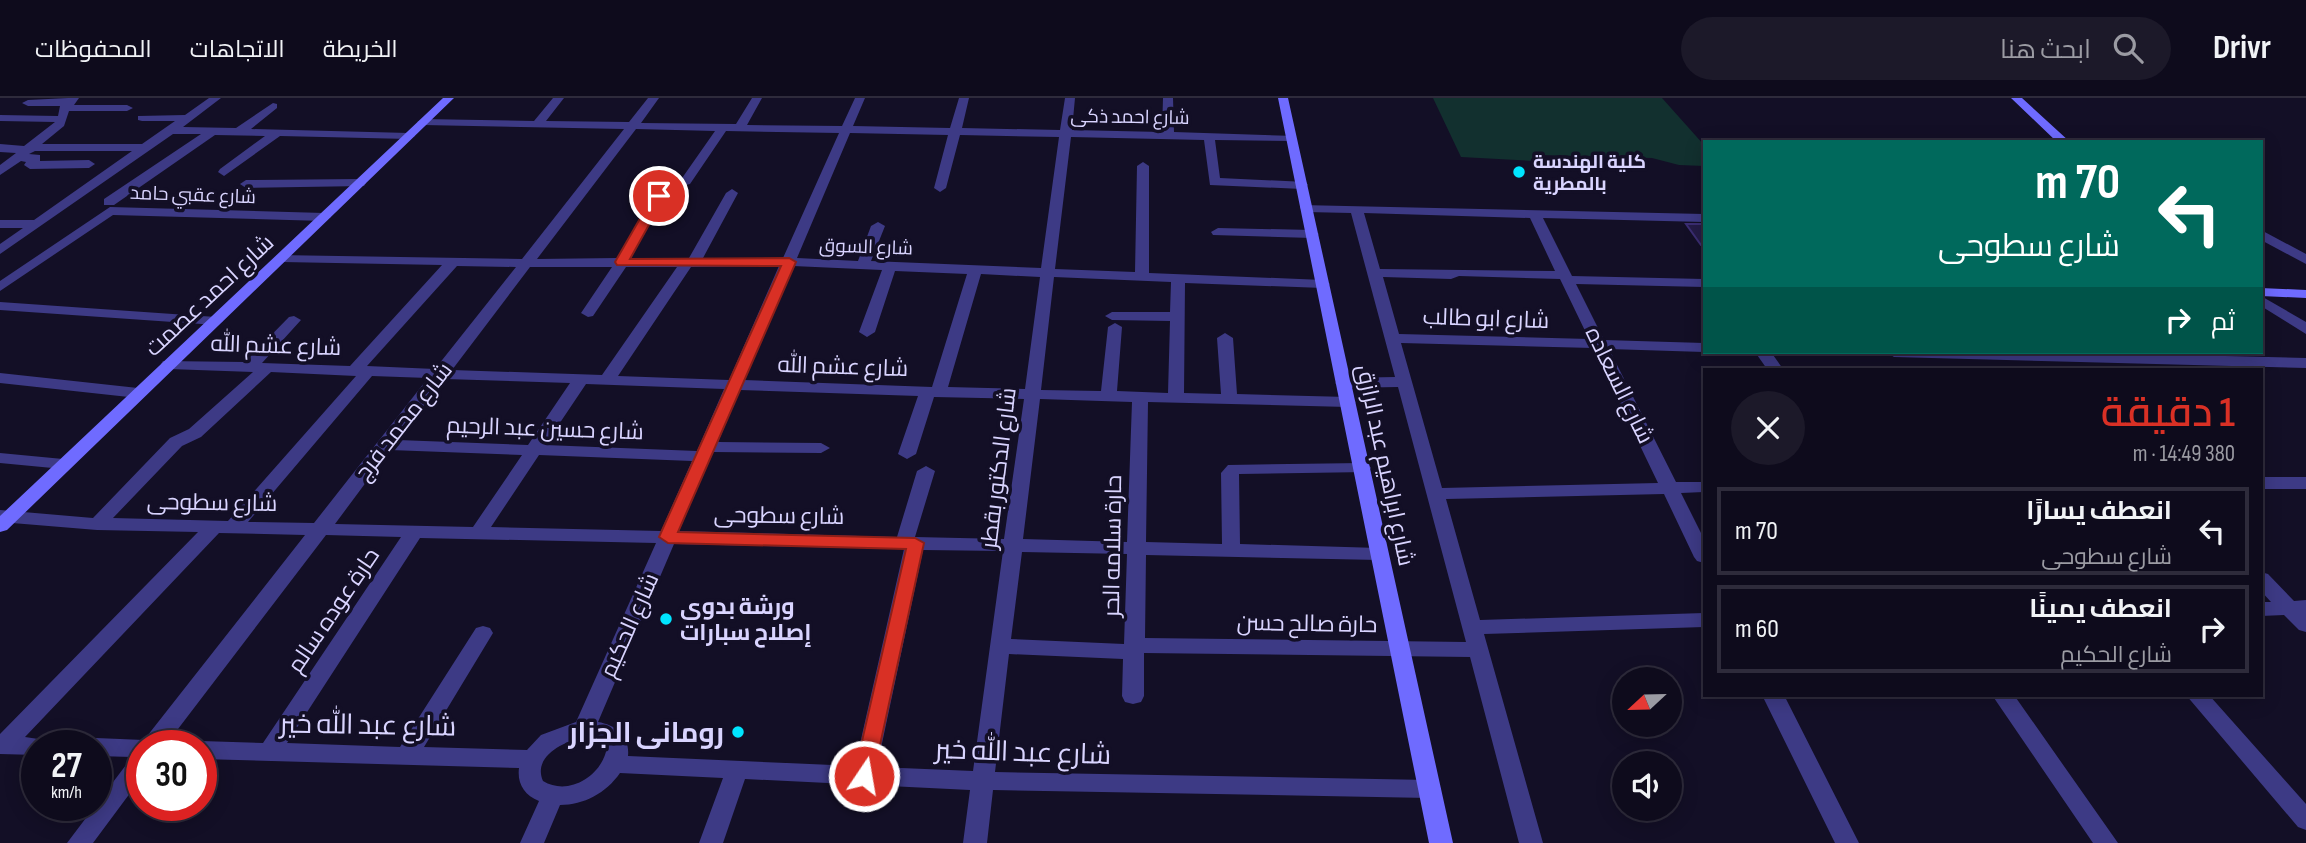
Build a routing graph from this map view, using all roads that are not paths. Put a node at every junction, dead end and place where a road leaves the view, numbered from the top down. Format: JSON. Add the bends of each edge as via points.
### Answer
{"nodes":[{"id":1,"x":216,"y":98,"type":"edge"},
{"id":2,"x":449,"y":98,"type":"edge"},
{"id":3,"x":559,"y":98,"type":"edge"},
{"id":4,"x":654,"y":98,"type":"edge"},
{"id":5,"x":757,"y":98,"type":"edge"},
{"id":6,"x":860,"y":98,"type":"edge"},
{"id":7,"x":964,"y":98,"type":"edge"},
{"id":8,"x":1070,"y":98,"type":"edge"},
{"id":9,"x":1168,"y":98,"type":"edge"},
{"id":10,"x":1283,"y":98,"type":"edge"},
{"id":11,"x":2016,"y":98,"type":"edge"},
{"id":12,"x":28,"y":103,"type":"dead end"},
{"id":13,"x":273,"y":106,"type":"dead end"},
{"id":14,"x":67,"y":107,"type":"edge"},
{"id":15,"x":127,"y":108,"type":"dead end"},
{"id":16,"x":0,"y":117,"type":"edge"},
{"id":17,"x":142,"y":118,"type":"dead end"},
{"id":18,"x":187,"y":118,"type":"junction"},
{"id":19,"x":423,"y":122,"type":"junction"},
{"id":20,"x":537,"y":124,"type":"junction"},
{"id":21,"x":633,"y":126,"type":"junction"},
{"id":22,"x":723,"y":127,"type":"junction"},
{"id":23,"x":740,"y":127,"type":"junction"},
{"id":24,"x":846,"y":129,"type":"junction"},
{"id":25,"x":171,"y":130,"type":"junction"},
{"id":26,"x":213,"y":131,"type":"junction"},
{"id":27,"x":240,"y":131,"type":"junction"},
{"id":28,"x":953,"y":131,"type":"junction"},
{"id":29,"x":278,"y":132,"type":"junction"},
{"id":30,"x":1068,"y":133,"type":"junction"},
{"id":31,"x":1167,"y":135,"type":"junction"},
{"id":32,"x":1209,"y":135,"type":"junction"},
{"id":33,"x":409,"y":136,"type":"junction"},
{"id":34,"x":1291,"y":138,"type":"junction"},
{"id":35,"x":2062,"y":140,"type":"edge"},
{"id":36,"x":0,"y":148,"type":"edge"},
{"id":37,"x":145,"y":148,"type":"junction"},
{"id":38,"x":27,"y":152,"type":"junction"},
{"id":39,"x":89,"y":164,"type":"dead end"},
{"id":40,"x":1143,"y":166,"type":"dead end"},
{"id":41,"x":0,"y":172,"type":"edge"},
{"id":42,"x":224,"y":172,"type":"dead end"},
{"id":43,"x":686,"y":181,"type":"dead end"},
{"id":44,"x":360,"y":183,"type":"junction"},
{"id":45,"x":246,"y":184,"type":"dead end"},
{"id":46,"x":1301,"y":185,"type":"junction"},
{"id":47,"x":940,"y":188,"type":"dead end"},
{"id":48,"x":732,"y":193,"type":"dead end"},
{"id":49,"x":659,"y":196,"type":"dead end"},
{"id":50,"x":109,"y":202,"type":"dead end"},
{"id":51,"x":1307,"y":208,"type":"junction"},
{"id":52,"x":1357,"y":210,"type":"junction"},
{"id":53,"x":1534,"y":214,"type":"junction"},
{"id":54,"x":324,"y":218,"type":"junction"},
{"id":55,"x":1703,"y":218,"type":"edge"},
{"id":56,"x":0,"y":224,"type":"edge"},
{"id":57,"x":37,"y":225,"type":"junction"},
{"id":58,"x":878,"y":226,"type":"dead end"},
{"id":59,"x":1218,"y":232,"type":"dead end"},
{"id":60,"x":1312,"y":234,"type":"junction"},
{"id":61,"x":2263,"y":235,"type":"edge"},
{"id":62,"x":0,"y":250,"type":"edge"},
{"id":63,"x":282,"y":258,"type":"junction"},
{"id":64,"x":2306,"y":260,"type":"edge"},
{"id":65,"x":454,"y":261,"type":"junction"},
{"id":66,"x":622,"y":262,"type":"junction"},
{"id":67,"x":690,"y":262,"type":"junction"},
{"id":68,"x":789,"y":262,"type":"junction"},
{"id":69,"x":527,"y":263,"type":"junction"},
{"id":70,"x":863,"y":265,"type":"junction"},
{"id":71,"x":890,"y":266,"type":"junction"},
{"id":72,"x":975,"y":270,"type":"junction"},
{"id":73,"x":1047,"y":272,"type":"junction"},
{"id":74,"x":1375,"y":273,"type":"junction"},
{"id":75,"x":1142,"y":276,"type":"junction"},
{"id":76,"x":1566,"y":277,"type":"junction"},
{"id":77,"x":1178,"y":278,"type":"junction"},
{"id":78,"x":1703,"y":283,"type":"edge"},
{"id":79,"x":1323,"y":284,"type":"junction"},
{"id":80,"x":0,"y":287,"type":"edge"},
{"id":81,"x":2263,"y":292,"type":"edge"},
{"id":82,"x":2306,"y":294,"type":"edge"},
{"id":83,"x":2263,"y":301,"type":"edge"},
{"id":84,"x":0,"y":306,"type":"edge"},
{"id":85,"x":588,"y":313,"type":"dead end"},
{"id":86,"x":1176,"y":317,"type":"junction"},
{"id":87,"x":294,"y":320,"type":"dead end"},
{"id":88,"x":216,"y":321,"type":"junction"},
{"id":89,"x":2306,"y":329,"type":"edge"},
{"id":90,"x":866,"y":332,"type":"dead end"},
{"id":91,"x":1225,"y":338,"type":"dead end"},
{"id":92,"x":1393,"y":338,"type":"junction"},
{"id":93,"x":1599,"y":344,"type":"junction"},
{"id":94,"x":1703,"y":346,"type":"edge"},
{"id":95,"x":1895,"y":354,"type":"edge"},
{"id":96,"x":2048,"y":354,"type":"edge"},
{"id":97,"x":2306,"y":363,"type":"edge"},
{"id":98,"x":169,"y":364,"type":"junction"},
{"id":99,"x":249,"y":367,"type":"junction"},
{"id":100,"x":268,"y":368,"type":"junction"},
{"id":101,"x":1907,"y":368,"type":"edge"},
{"id":102,"x":2062,"y":368,"type":"edge"},
{"id":103,"x":361,"y":371,"type":"junction"},
{"id":104,"x":439,"y":374,"type":"junction"},
{"id":105,"x":0,"y":378,"type":"edge"},
{"id":106,"x":581,"y":379,"type":"junction"},
{"id":107,"x":607,"y":380,"type":"junction"},
{"id":108,"x":1405,"y":382,"type":"junction"},
{"id":109,"x":1343,"y":383,"type":"junction"},
{"id":110,"x":734,"y":385,"type":"junction"},
{"id":111,"x":933,"y":392,"type":"junction"},
{"id":112,"x":138,"y":393,"type":"junction"},
{"id":113,"x":1032,"y":395,"type":"junction"},
{"id":114,"x":1108,"y":397,"type":"junction"},
{"id":115,"x":1140,"y":397,"type":"junction"},
{"id":116,"x":1176,"y":398,"type":"junction"},
{"id":117,"x":1228,"y":399,"type":"junction"},
{"id":118,"x":1348,"y":402,"type":"junction"},
{"id":119,"x":384,"y":445,"type":"junction"},
{"id":120,"x":821,"y":448,"type":"dead end"},
{"id":121,"x":534,"y":450,"type":"junction"},
{"id":122,"x":705,"y":451,"type":"junction"},
{"id":123,"x":907,"y":454,"type":"dead end"},
{"id":124,"x":0,"y":458,"type":"edge"},
{"id":125,"x":63,"y":464,"type":"junction"},
{"id":126,"x":1362,"y":468,"type":"junction"},
{"id":127,"x":926,"y":471,"type":"dead end"},
{"id":128,"x":2263,"y":483,"type":"edge"},
{"id":129,"x":2306,"y":483,"type":"edge"},
{"id":130,"x":1703,"y":487,"type":"edge"},
{"id":131,"x":1670,"y":488,"type":"junction"},
{"id":132,"x":1435,"y":494,"type":"junction"},
{"id":133,"x":3,"y":519,"type":"edge"},
{"id":134,"x":97,"y":524,"type":"junction"},
{"id":135,"x":223,"y":527,"type":"junction"},
{"id":136,"x":319,"y":529,"type":"junction"},
{"id":137,"x":415,"y":531,"type":"junction"},
{"id":138,"x":478,"y":533,"type":"junction"},
{"id":139,"x":668,"y":537,"type":"junction"},
{"id":140,"x":910,"y":543,"type":"junction"},
{"id":141,"x":1014,"y":545,"type":"junction"},
{"id":142,"x":1137,"y":548,"type":"junction"},
{"id":143,"x":1231,"y":551,"type":"junction"},
{"id":144,"x":1379,"y":554,"type":"junction"},
{"id":145,"x":1703,"y":555,"type":"edge"},
{"id":146,"x":2263,"y":581,"type":"edge"},
{"id":147,"x":2297,"y":607,"type":"edge"},
{"id":148,"x":2263,"y":609,"type":"edge"},
{"id":149,"x":1703,"y":620,"type":"edge"},
{"id":150,"x":2306,"y":625,"type":"edge"},
{"id":151,"x":1472,"y":626,"type":"junction"},
{"id":152,"x":483,"y":632,"type":"dead end"},
{"id":153,"x":1001,"y":646,"type":"junction"},
{"id":154,"x":1134,"y":648,"type":"junction"},
{"id":155,"x":1400,"y":649,"type":"junction"},
{"id":156,"x":1478,"y":650,"type":"junction"},
{"id":157,"x":1133,"y":696,"type":"dead end"},
{"id":158,"x":1774,"y":697,"type":"edge"},
{"id":159,"x":2004,"y":697,"type":"edge"},
{"id":160,"x":2199,"y":697,"type":"edge"},
{"id":161,"x":584,"y":728,"type":"junction"},
{"id":162,"x":164,"y":730,"type":"edge"},
{"id":163,"x":2,"y":745,"type":"edge"},
{"id":164,"x":21,"y":746,"type":"edge"},
{"id":165,"x":217,"y":750,"type":"edge"},
{"id":166,"x":269,"y":752,"type":"junction"},
{"id":167,"x":407,"y":755,"type":"junction"},
{"id":168,"x":533,"y":759,"type":"junction"},
{"id":169,"x":615,"y":764,"type":"junction"},
{"id":170,"x":737,"y":770,"type":"junction"},
{"id":171,"x":864,"y":776,"type":"junction"},
{"id":172,"x":126,"y":781,"type":"edge"},
{"id":173,"x":984,"y":781,"type":"junction"},
{"id":174,"x":1429,"y":789,"type":"junction"},
{"id":175,"x":553,"y":796,"type":"junction"},
{"id":176,"x":2306,"y":820,"type":"edge"},
{"id":177,"x":79,"y":843,"type":"edge"},
{"id":178,"x":532,"y":843,"type":"edge"},
{"id":179,"x":711,"y":843,"type":"edge"},
{"id":180,"x":975,"y":843,"type":"edge"},
{"id":181,"x":1441,"y":843,"type":"edge"},
{"id":182,"x":1531,"y":843,"type":"edge"},
{"id":183,"x":1847,"y":843,"type":"edge"},
{"id":184,"x":2106,"y":843,"type":"edge"}],
"edges":[{"from":1,"to":18,"type":"street"},
{"from":2,"to":19,"type":"main road","name":"شارع احمد عصمت"},
{"from":3,"to":20,"type":"street"},
{"from":4,"to":21,"type":"street","name":"شارع محمد فرج"},
{"from":5,"to":23,"type":"street"},
{"from":6,"to":24,"type":"street","name":"شارع الحكيم"},
{"from":7,"to":28,"type":"street"},
{"from":8,"to":30,"type":"street","name":"شارع الدكتور بقطر"},
{"from":9,"to":31,"type":"street"},
{"from":10,"to":34,"type":"main road","name":"شارع ابراهيم عبد الرازق"},
{"from":11,"to":35,"type":"main road"},
{"from":12,"to":14,"type":"street"},
{"from":13,"to":27,"type":"street"},
{"from":14,"to":15,"type":"street"},
{"from":14,"to":16,"type":"street"},
{"from":14,"to":38,"type":"street"},
{"from":17,"to":18,"type":"street"},
{"from":18,"to":25,"type":"street"},
{"from":19,"to":20,"type":"street","name":"شارع احمد ذكى"},
{"from":19,"to":33,"type":"main road","name":"شارع احمد عصمت"},
{"from":20,"to":21,"type":"street","name":"شارع احمد ذكى"},
{"from":21,"to":22,"type":"street","name":"شارع احمد ذكى"},
{"from":21,"to":69,"type":"street","name":"شارع محمد فرج"},
{"from":22,"to":23,"type":"street","name":"شارع احمد ذكى"},
{"from":22,"to":43,"type":"street"},
{"from":23,"to":24,"type":"street","name":"شارع احمد ذكى"},
{"from":24,"to":28,"type":"street","name":"شارع احمد ذكى"},
{"from":24,"to":68,"type":"street","name":"شارع الحكيم"},
{"from":25,"to":26,"type":"street"},
{"from":25,"to":37,"type":"street"},
{"from":26,"to":27,"type":"street"},
{"from":26,"to":50,"type":"street"},
{"from":27,"to":29,"type":"street"},
{"from":28,"to":30,"type":"street","name":"شارع احمد ذكى"},
{"from":28,"to":47,"type":"street"},
{"from":29,"to":33,"type":"street"},
{"from":29,"to":42,"type":"street"},
{"from":30,"to":31,"type":"street","name":"شارع احمد ذكى"},
{"from":30,"to":73,"type":"street","name":"شارع الدكتور بقطر"},
{"from":31,"to":32,"type":"street","name":"شارع احمد ذكى"},
{"from":32,"to":34,"type":"street","name":"شارع احمد ذكى"},
{"from":32,"to":46,"type":"street","via":[[1214,183]]},
{"from":33,"to":44,"type":"main road","name":"شارع احمد عصمت"},
{"from":34,"to":46,"type":"main road","name":"شارع ابراهيم عبد الرازق"},
{"from":36,"to":38,"type":"street"},
{"from":37,"to":38,"type":"street"},
{"from":37,"to":57,"type":"street"},
{"from":38,"to":39,"type":"street","via":[[36,158],[30,165]]},
{"from":38,"to":41,"type":"street"},
{"from":40,"to":75,"type":"street"},
{"from":44,"to":45,"type":"street"},
{"from":44,"to":54,"type":"main road","name":"شارع احمد عصمت"},
{"from":46,"to":51,"type":"main road","name":"شارع ابراهيم عبد الرازق"},
{"from":48,"to":67,"type":"street"},
{"from":49,"to":66,"type":"street"},
{"from":51,"to":52,"type":"street"},
{"from":51,"to":60,"type":"main road","name":"شارع ابراهيم عبد الرازق"},
{"from":52,"to":53,"type":"street"},
{"from":52,"to":74,"type":"street","name":"شارع ابراهيم عبد الرازق"},
{"from":53,"to":55,"type":"street"},
{"from":53,"to":76,"type":"street","name":"شارع السعاده"},
{"from":54,"to":63,"type":"main road","name":"شارع احمد عصمت"},
{"from":54,"to":80,"type":"street","name":"شارع عقبي حامد","via":[[112,211]]},
{"from":56,"to":57,"type":"street"},
{"from":57,"to":62,"type":"street"},
{"from":58,"to":70,"type":"street"},
{"from":59,"to":60,"type":"street"},
{"from":60,"to":79,"type":"main road","name":"شارع ابراهيم عبد الرازق"},
{"from":61,"to":64,"type":"street"},
{"from":63,"to":65,"type":"street","name":"شارع السوق"},
{"from":63,"to":88,"type":"main road","name":"شارع احمد عصمت"},
{"from":65,"to":69,"type":"street","name":"شارع السوق"},
{"from":65,"to":103,"type":"street"},
{"from":66,"to":67,"type":"street","name":"شارع السوق"},
{"from":66,"to":69,"type":"street","name":"شارع السوق"},
{"from":66,"to":85,"type":"street"},
{"from":67,"to":68,"type":"street","name":"شارع السوق"},
{"from":67,"to":107,"type":"street"},
{"from":68,"to":70,"type":"street","name":"شارع السوق"},
{"from":68,"to":110,"type":"street","name":"شارع الحكيم"},
{"from":69,"to":104,"type":"street","name":"شارع محمد فرج"},
{"from":70,"to":71,"type":"street","name":"شارع السوق"},
{"from":71,"to":72,"type":"street","name":"شارع السوق"},
{"from":71,"to":90,"type":"street"},
{"from":72,"to":73,"type":"street","name":"شارع السوق"},
{"from":72,"to":111,"type":"street"},
{"from":73,"to":75,"type":"street","name":"شارع السوق"},
{"from":73,"to":113,"type":"street","name":"شارع الدكتور بقطر"},
{"from":74,"to":76,"type":"street"},
{"from":74,"to":92,"type":"street","name":"شارع ابراهيم عبد الرازق"},
{"from":75,"to":77,"type":"street","name":"شارع السوق"},
{"from":76,"to":78,"type":"street"},
{"from":76,"to":93,"type":"street","name":"شارع السعاده"},
{"from":77,"to":79,"type":"street","name":"شارع السوق"},
{"from":77,"to":86,"type":"street"},
{"from":79,"to":109,"type":"main road","name":"شارع ابراهيم عبد الرازق"},
{"from":81,"to":82,"type":"main road"},
{"from":83,"to":89,"type":"street"},
{"from":84,"to":88,"type":"street"},
{"from":86,"to":114,"type":"street","via":[[1114,322]]},
{"from":86,"to":116,"type":"street"},
{"from":87,"to":99,"type":"street"},
{"from":88,"to":98,"type":"main road","name":"شارع احمد عصمت"},
{"from":91,"to":117,"type":"street"},
{"from":92,"to":93,"type":"street","name":"شارع ابو طالب"},
{"from":92,"to":108,"type":"street","name":"شارع ابراهيم عبد الرازق"},
{"from":93,"to":94,"type":"street","name":"شارع ابو طالب"},
{"from":93,"to":131,"type":"street","name":"شارع السعاده"},
{"from":95,"to":101,"type":"street"},
{"from":96,"to":97,"type":"street"},
{"from":96,"to":102,"type":"street"},
{"from":98,"to":99,"type":"street","name":"شارع عشم الله"},
{"from":98,"to":112,"type":"main road","name":"شارع احمد عصمت"},
{"from":99,"to":100,"type":"street","name":"شارع عشم الله"},
{"from":100,"to":103,"type":"street","name":"شارع عشم الله"},
{"from":100,"to":134,"type":"street","via":[[195,433],[176,442]]},
{"from":103,"to":104,"type":"street","name":"شارع عشم الله"},
{"from":103,"to":135,"type":"street"},
{"from":104,"to":106,"type":"street","name":"شارع عشم الله"},
{"from":104,"to":119,"type":"street","name":"شارع محمد فرج"},
{"from":105,"to":112,"type":"street"},
{"from":106,"to":107,"type":"street","name":"شارع عشم الله"},
{"from":106,"to":121,"type":"street"},
{"from":107,"to":110,"type":"street","name":"شارع عشم الله"},
{"from":108,"to":109,"type":"street"},
{"from":108,"to":132,"type":"street","name":"شارع ابراهيم عبد الرازق"},
{"from":109,"to":118,"type":"main road","name":"شارع ابراهيم عبد الرازق"},
{"from":110,"to":111,"type":"street","name":"شارع عشم الله"},
{"from":110,"to":122,"type":"street","name":"شارع الحكيم"},
{"from":111,"to":113,"type":"street","name":"شارع عشم الله"},
{"from":111,"to":123,"type":"street"},
{"from":112,"to":125,"type":"main road","name":"شارع احمد عصمت"},
{"from":113,"to":114,"type":"street","name":"شارع عشم الله"},
{"from":113,"to":141,"type":"street","name":"شارع الدكتور بقطر"},
{"from":114,"to":115,"type":"street","name":"شارع عشم الله"},
{"from":115,"to":116,"type":"street","name":"شارع عشم الله"},
{"from":115,"to":142,"type":"street","name":"حارة سلامه الحر"},
{"from":116,"to":117,"type":"street","name":"شارع عشم الله"},
{"from":117,"to":118,"type":"street","name":"شارع عشم الله"},
{"from":118,"to":126,"type":"main road","name":"شارع ابراهيم عبد الرازق"},
{"from":119,"to":121,"type":"street","name":"شارع حسين عبد الرحيم"},
{"from":119,"to":136,"type":"street","name":"شارع محمد فرج"},
{"from":120,"to":122,"type":"street","name":"شارع حسين عبد الرحيم"},
{"from":121,"to":122,"type":"street","name":"شارع حسين عبد الرحيم"},
{"from":121,"to":138,"type":"street"},
{"from":122,"to":139,"type":"street","name":"شارع الحكيم"},
{"from":124,"to":125,"type":"street"},
{"from":125,"to":133,"type":"main road","name":"شارع احمد عصمت"},
{"from":126,"to":143,"type":"street","via":[[1234,469],[1230,473]]},
{"from":126,"to":144,"type":"main road","name":"شارع ابراهيم عبد الرازق"},
{"from":127,"to":140,"type":"street"},
{"from":128,"to":129,"type":"street"},
{"from":130,"to":131,"type":"street"},
{"from":131,"to":132,"type":"street"},
{"from":131,"to":145,"type":"street","name":"شارع السعاده"},
{"from":132,"to":151,"type":"street","name":"شارع ابراهيم عبد الرازق"},
{"from":133,"to":134,"type":"street","name":"شارع سطوحى"},
{"from":134,"to":135,"type":"street","name":"شارع سطوحى"},
{"from":135,"to":136,"type":"street","name":"شارع سطوحى"},
{"from":135,"to":163,"type":"street"},
{"from":136,"to":137,"type":"street","name":"شارع سطوحى"},
{"from":136,"to":162,"type":"street","name":"شارع محمد فرج"},
{"from":137,"to":138,"type":"street","name":"شارع سطوحى"},
{"from":137,"to":166,"type":"street","name":"حارة عوده سالم"},
{"from":138,"to":139,"type":"street","name":"شارع سطوحى"},
{"from":139,"to":140,"type":"street","name":"شارع سطوحى"},
{"from":139,"to":161,"type":"street","name":"شارع الحكيم"},
{"from":140,"to":141,"type":"street","name":"شارع سطوحى"},
{"from":140,"to":171,"type":"street"},
{"from":141,"to":142,"type":"street","name":"شارع سطوحى"},
{"from":141,"to":153,"type":"street","name":"شارع الدكتور بقطر"},
{"from":142,"to":143,"type":"street","name":"شارع سطوحى"},
{"from":142,"to":154,"type":"street","name":"حارة سلامه الحر"},
{"from":143,"to":144,"type":"street","name":"شارع سطوحى"},
{"from":144,"to":155,"type":"main road","name":"شارع ابراهيم عبد الرازق"},
{"from":146,"to":147,"type":"street"},
{"from":147,"to":148,"type":"street"},
{"from":147,"to":150,"type":"street"},
{"from":149,"to":151,"type":"street"},
{"from":151,"to":156,"type":"street","name":"شارع ابراهيم عبد الرازق"},
{"from":152,"to":167,"type":"street"},
{"from":153,"to":154,"type":"street","name":"حارة صالح حسن"},
{"from":153,"to":173,"type":"street","name":"شارع الدكتور بقطر"},
{"from":154,"to":155,"type":"street","name":"حارة صالح حسن"},
{"from":154,"to":157,"type":"street","name":"حارة سلامه الحر"},
{"from":155,"to":156,"type":"street","name":"حارة صالح حسن"},
{"from":155,"to":174,"type":"main road","name":"شارع ابراهيم عبد الرازق"},
{"from":156,"to":182,"type":"street","name":"شارع ابراهيم عبد الرازق"},
{"from":158,"to":183,"type":"street"},
{"from":159,"to":184,"type":"street"},
{"from":160,"to":176,"type":"street"},
{"from":161,"to":168,"type":"street","via":[[549,741]]},
{"from":161,"to":169,"type":"street","via":[[614,738],[618,745]]},
{"from":163,"to":164,"type":"street"},
{"from":165,"to":166,"type":"street","name":"شارع عبد الله خير"},
{"from":166,"to":167,"type":"street","name":"شارع عبد الله خير"},
{"from":167,"to":168,"type":"street","name":"شارع عبد الله خير"},
{"from":168,"to":175,"type":"street","via":[[529,779],[534,787]]},
{"from":169,"to":170,"type":"street","name":"شارع عبد الله خير"},
{"from":169,"to":175,"type":"street","via":[[596,784]]},
{"from":170,"to":171,"type":"street","name":"شارع عبد الله خير"},
{"from":170,"to":179,"type":"street"},
{"from":171,"to":173,"type":"street","name":"شارع عبد الله خير"},
{"from":172,"to":177,"type":"street"},
{"from":173,"to":174,"type":"street","name":"شارع عبد الله خير"},
{"from":173,"to":180,"type":"street","name":"شارع الدكتور بقطر"},
{"from":174,"to":181,"type":"main road","name":"شارع ابراهيم عبد الرازق"},
{"from":175,"to":178,"type":"street"}]}
